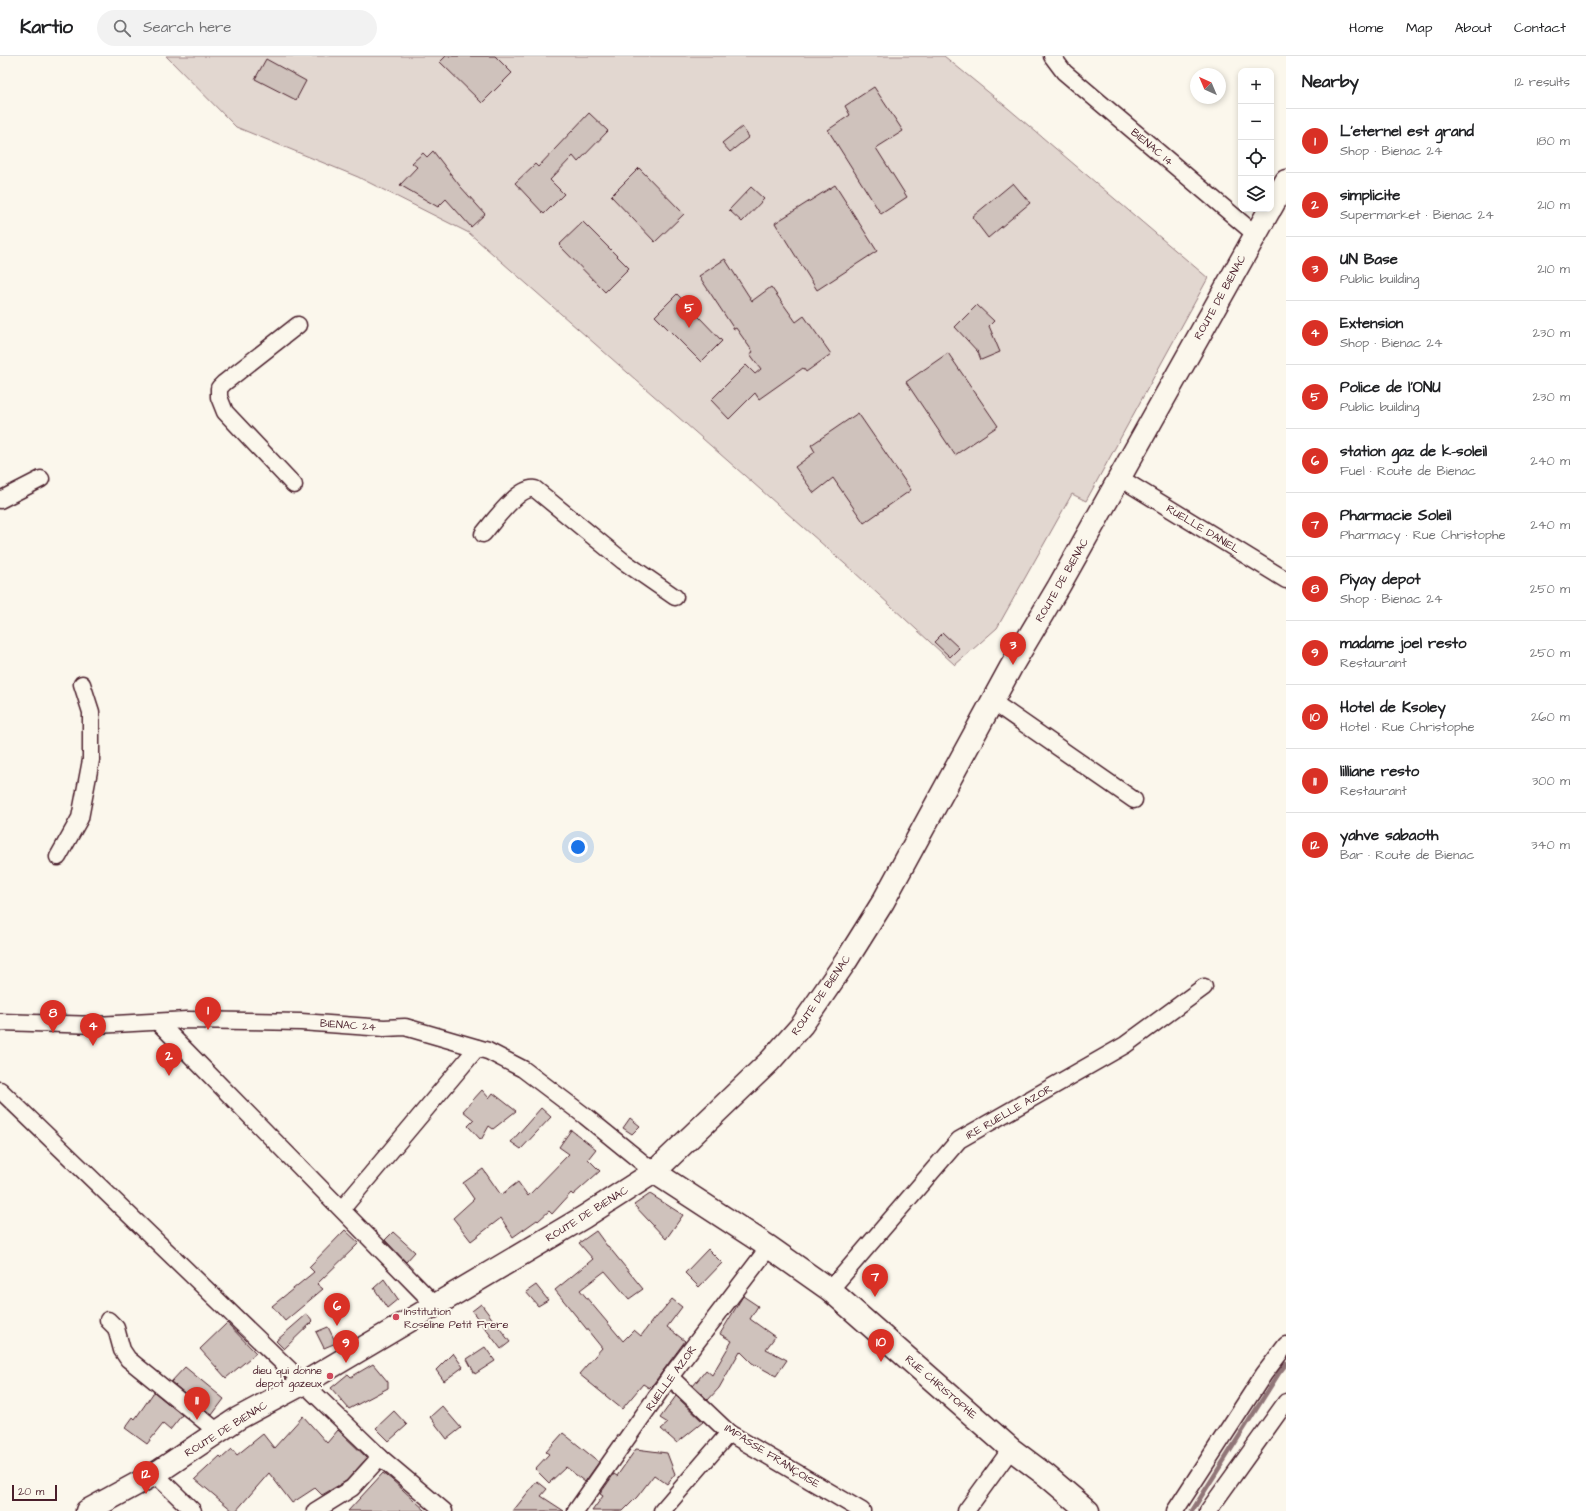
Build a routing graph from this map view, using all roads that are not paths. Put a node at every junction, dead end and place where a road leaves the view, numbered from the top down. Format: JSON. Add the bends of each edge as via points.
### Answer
{"nodes":[{"id":1,"x":1052,"y":56,"type":"edge"},
{"id":2,"x":1286,"y":181,"type":"edge"},
{"id":3,"x":1274,"y":203,"type":"edge"},
{"id":4,"x":1269,"y":212,"type":"edge"},
{"id":5,"x":1256,"y":234,"type":"junction"},
{"id":6,"x":298,"y":326,"type":"dead end"},
{"id":7,"x":41,"y":478,"type":"dead end"},
{"id":8,"x":1120,"y":478,"type":"junction"},
{"id":9,"x":294,"y":485,"type":"dead end"},
{"id":10,"x":0,"y":500,"type":"edge"},
{"id":11,"x":483,"y":534,"type":"dead end"},
{"id":12,"x":1286,"y":580,"type":"edge"},
{"id":13,"x":675,"y":597,"type":"dead end"},
{"id":14,"x":82,"y":684,"type":"dead end"},
{"id":15,"x":993,"y":702,"type":"junction"},
{"id":16,"x":1134,"y":800,"type":"dead end"},
{"id":17,"x":58,"y":857,"type":"dead end"},
{"id":18,"x":1204,"y":987,"type":"dead end"},
{"id":19,"x":0,"y":1022,"type":"edge"},
{"id":20,"x":158,"y":1022,"type":"junction"},
{"id":21,"x":477,"y":1048,"type":"junction"},
{"id":22,"x":0,"y":1090,"type":"edge"},
{"id":23,"x":654,"y":1172,"type":"junction"},
{"id":24,"x":342,"y":1209,"type":"junction"},
{"id":25,"x":769,"y":1247,"type":"junction"},
{"id":26,"x":830,"y":1290,"type":"junction"},
{"id":27,"x":435,"y":1305,"type":"junction"},
{"id":28,"x":108,"y":1320,"type":"dead end"},
{"id":29,"x":1286,"y":1345,"type":"edge"},
{"id":30,"x":670,"y":1377,"type":"junction"},
{"id":31,"x":304,"y":1383,"type":"junction"},
{"id":32,"x":1286,"y":1402,"type":"edge"},
{"id":33,"x":218,"y":1432,"type":"junction"},
{"id":34,"x":729,"y":1433,"type":"junction"},
{"id":35,"x":1011,"y":1449,"type":"junction"},
{"id":36,"x":380,"y":1457,"type":"junction"},
{"id":37,"x":155,"y":1474,"type":"junction"},
{"id":38,"x":87,"y":1511,"type":"edge"},
{"id":39,"x":193,"y":1511,"type":"edge"},
{"id":40,"x":315,"y":1511,"type":"edge"},
{"id":41,"x":444,"y":1511,"type":"edge"},
{"id":42,"x":576,"y":1511,"type":"edge"},
{"id":43,"x":662,"y":1511,"type":"edge"},
{"id":44,"x":862,"y":1511,"type":"edge"},
{"id":45,"x":966,"y":1511,"type":"edge"},
{"id":46,"x":1088,"y":1511,"type":"edge"},
{"id":47,"x":1175,"y":1511,"type":"edge"},
{"id":48,"x":1208,"y":1511,"type":"edge"}],
"edges":[{"from":1,"to":5,"type":"street","name":"BIENAC 14","via":[[1064,72]]},
{"from":2,"to":3,"type":"main road","name":"ROUTE DE BIENAC"},
{"from":4,"to":5,"type":"main road","name":"ROUTE DE BIENAC"},
{"from":5,"to":8,"type":"main road","name":"ROUTE DE BIENAC"},
{"from":6,"to":9,"type":"street","via":[[219,388],[219,397],[225,412]]},
{"from":7,"to":10,"type":"street"},
{"from":8,"to":12,"type":"street","name":"RUELLE DANIEL"},
{"from":8,"to":15,"type":"main road","name":"ROUTE DE BIENAC"},
{"from":11,"to":13,"type":"street","via":[[520,494],[535,489],[623,561]]},
{"from":14,"to":17,"type":"street","via":[[90,712],[91,760],[80,818]]},
{"from":15,"to":16,"type":"street"},
{"from":15,"to":23,"type":"main road","name":"ROUTE DE BIENAC","via":[[883,902],[846,962],[802,1025],[759,1071]]},
{"from":18,"to":26,"type":"street","name":"1RE RUELLE AZOR","via":[[1125,1046],[959,1140]]},
{"from":19,"to":20,"type":"street","name":"BIENAC 24","via":[[97,1026]]},
{"from":20,"to":21,"type":"street","name":"BIENAC 24","via":[[301,1022],[384,1028],[405,1027]]},
{"from":20,"to":24,"type":"street"},
{"from":21,"to":23,"type":"street","name":"BIENAC 24","via":[[523,1069]]},
{"from":21,"to":24,"type":"street"},
{"from":22,"to":31,"type":"street"},
{"from":23,"to":25,"type":"main road","name":"RUE CHRISTOPHE"},
{"from":23,"to":27,"type":"main road","name":"ROUTE DE BIENAC","via":[[584,1217]]},
{"from":24,"to":27,"type":"street"},
{"from":25,"to":26,"type":"main road","name":"RUE CHRISTOPHE"},
{"from":25,"to":30,"type":"street","name":"RUELLE AZOR"},
{"from":26,"to":35,"type":"main road","name":"RUE CHRISTOPHE"},
{"from":27,"to":31,"type":"main road","name":"ROUTE DE BIENAC"},
{"from":28,"to":33,"type":"street","via":[[116,1328],[122,1350],[128,1359]]},
{"from":29,"to":47,"type":"street","via":[[1264,1374]]},
{"from":30,"to":34,"type":"street","name":"IMPASSE FRANÇOISE"},
{"from":30,"to":42,"type":"street","name":"RUELLE AZOR"},
{"from":31,"to":33,"type":"main road","name":"ROUTE DE BIENAC"},
{"from":31,"to":36,"type":"street"},
{"from":32,"to":48,"type":"street"},
{"from":33,"to":37,"type":"main road","name":"ROUTE DE BIENAC"},
{"from":34,"to":43,"type":"street"},
{"from":34,"to":44,"type":"street","name":"IMPASSE FRANÇOISE"},
{"from":35,"to":45,"type":"street"},
{"from":35,"to":46,"type":"main road","name":"RUE CHRISTOPHE"},
{"from":36,"to":40,"type":"street","via":[[352,1488]]},
{"from":36,"to":41,"type":"street"},
{"from":37,"to":38,"type":"main road","name":"ROUTE DE BIENAC"},
{"from":37,"to":39,"type":"street"}]}
